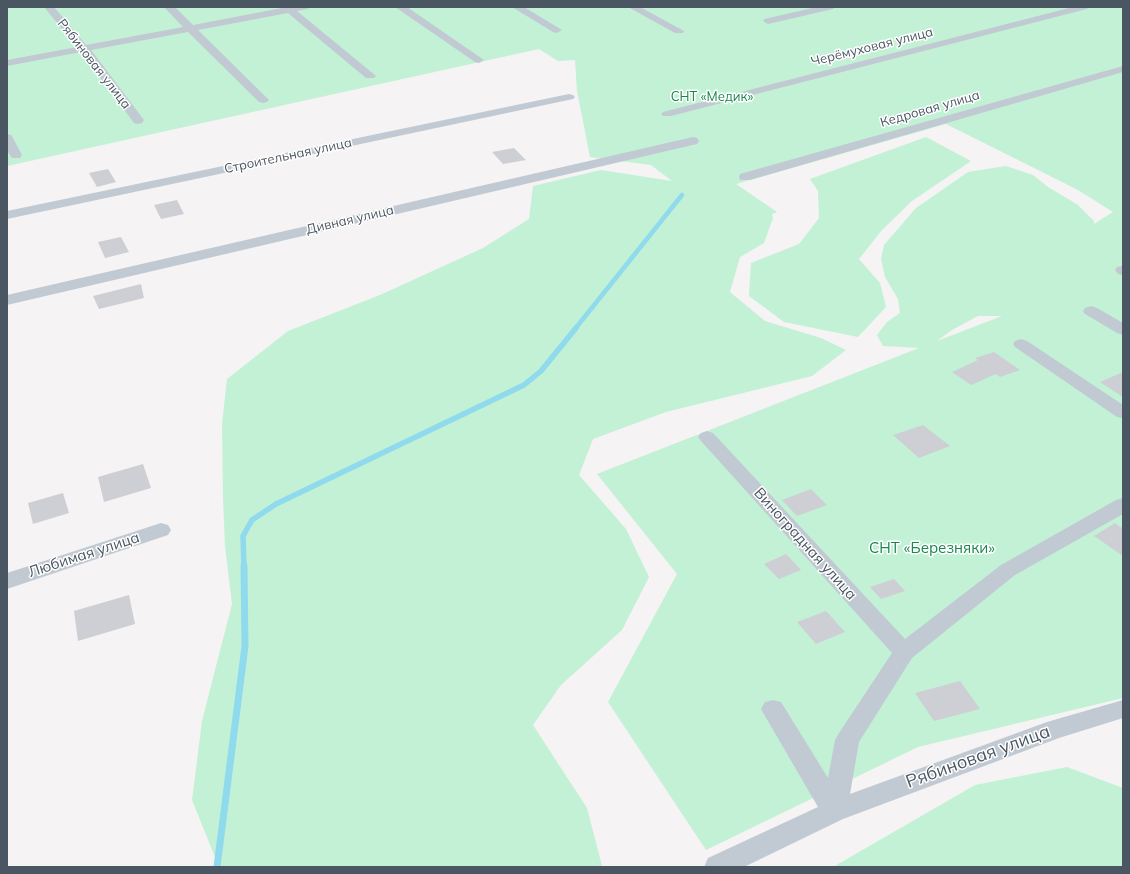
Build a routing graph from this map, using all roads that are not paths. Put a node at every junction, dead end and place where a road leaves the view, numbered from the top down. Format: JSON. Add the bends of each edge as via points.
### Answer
{"nodes":[{"id":1,"x":49,"y":7,"type":"edge"},
{"id":2,"x":169,"y":7,"type":"edge"},
{"id":3,"x":305,"y":7,"type":"edge"},
{"id":4,"x":400,"y":7,"type":"edge"},
{"id":5,"x":517,"y":7,"type":"edge"},
{"id":6,"x":633,"y":7,"type":"edge"},
{"id":7,"x":830,"y":7,"type":"edge"},
{"id":8,"x":1084,"y":7,"type":"edge"},
{"id":9,"x":287,"y":8,"type":"edge"},
{"id":10,"x":768,"y":21,"type":"dead end"},
{"id":11,"x":191,"y":28,"type":"junction"},
{"id":12,"x":557,"y":30,"type":"dead end"},
{"id":13,"x":679,"y":31,"type":"dead end"},
{"id":14,"x":84,"y":49,"type":"junction"},
{"id":15,"x":479,"y":60,"type":"dead end"},
{"id":16,"x":7,"y":63,"type":"edge"},
{"id":17,"x":1123,"y":68,"type":"edge"},
{"id":18,"x":370,"y":76,"type":"dead end"},
{"id":19,"x":569,"y":97,"type":"dead end"},
{"id":20,"x":263,"y":100,"type":"dead end"},
{"id":21,"x":667,"y":114,"type":"dead end"},
{"id":22,"x":138,"y":120,"type":"dead end"},
{"id":23,"x":7,"y":138,"type":"edge"},
{"id":24,"x":693,"y":141,"type":"dead end"},
{"id":25,"x":16,"y":155,"type":"dead end"},
{"id":26,"x":745,"y":177,"type":"dead end"},
{"id":27,"x":7,"y":215,"type":"edge"},
{"id":28,"x":7,"y":300,"type":"edge"},
{"id":29,"x":1091,"y":311,"type":"dead end"},
{"id":30,"x":1123,"y":330,"type":"edge"},
{"id":31,"x":1021,"y":344,"type":"dead end"},
{"id":32,"x":1123,"y":413,"type":"edge"},
{"id":33,"x":707,"y":437,"type":"dead end"},
{"id":34,"x":1123,"y":505,"type":"edge"},
{"id":35,"x":161,"y":530,"type":"dead end"},
{"id":36,"x":7,"y":581,"type":"edge"},
{"id":37,"x":904,"y":652,"type":"junction"},
{"id":38,"x":773,"y":708,"type":"dead end"},
{"id":39,"x":1123,"y":709,"type":"edge"},
{"id":40,"x":834,"y":811,"type":"junction"},
{"id":41,"x":717,"y":867,"type":"edge"}],
"edges":[{"from":1,"to":14,"type":"street","name":"Рябиновая улица"},
{"from":2,"to":11,"type":"street"},
{"from":3,"to":9,"type":"street"},
{"from":4,"to":15,"type":"street"},
{"from":5,"to":12,"type":"street"},
{"from":6,"to":13,"type":"street"},
{"from":7,"to":10,"type":"street"},
{"from":8,"to":21,"type":"street","name":"Черёмуховая улица"},
{"from":9,"to":11,"type":"street"},
{"from":9,"to":18,"type":"street"},
{"from":11,"to":14,"type":"street"},
{"from":11,"to":20,"type":"street"},
{"from":14,"to":16,"type":"street"},
{"from":14,"to":22,"type":"street","name":"Рябиновая улица"},
{"from":17,"to":26,"type":"street","name":"Кедровая улица"},
{"from":19,"to":27,"type":"street","name":"Строительная улица"},
{"from":23,"to":25,"type":"street"},
{"from":24,"to":28,"type":"street","name":"Дивная улица"},
{"from":29,"to":30,"type":"street"},
{"from":31,"to":32,"type":"street"},
{"from":33,"to":37,"type":"street","name":"Виноградная улица"},
{"from":34,"to":37,"type":"street","via":[[1008,570]]},
{"from":35,"to":36,"type":"street","name":"Любимая улица"},
{"from":37,"to":40,"type":"street","via":[[847,740]]},
{"from":38,"to":40,"type":"street"},
{"from":39,"to":40,"type":"street","name":"Рябиновая улица","via":[[1055,729]]},
{"from":40,"to":41,"type":"street","name":"Рябиновая улица"}]}
